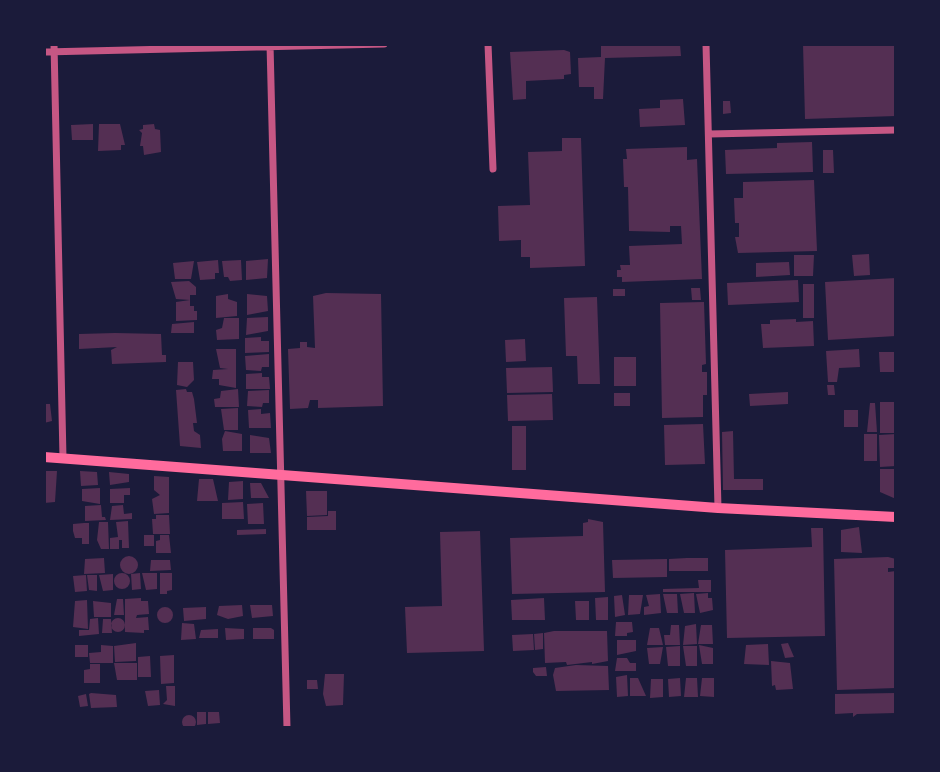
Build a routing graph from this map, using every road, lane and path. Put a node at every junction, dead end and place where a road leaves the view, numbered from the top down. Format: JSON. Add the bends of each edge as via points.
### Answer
{"nodes":[{"id":1,"x":384,"y":44,"type":"edge"},
{"id":2,"x":488,"y":44,"type":"edge"},
{"id":3,"x":706,"y":44,"type":"edge"},
{"id":4,"x":270,"y":46,"type":"edge"},
{"id":5,"x":54,"y":48,"type":"edge"},
{"id":6,"x":44,"y":52,"type":"edge"},
{"id":7,"x":896,"y":130,"type":"edge"},
{"id":8,"x":709,"y":134,"type":"junction"},
{"id":9,"x":493,"y":169,"type":"dead end"},
{"id":10,"x":44,"y":457,"type":"edge"},
{"id":11,"x":63,"y":458,"type":"junction"},
{"id":12,"x":281,"y":474,"type":"junction"},
{"id":13,"x":718,"y":508,"type":"junction"},
{"id":14,"x":896,"y":517,"type":"edge"},
{"id":15,"x":287,"y":728,"type":"edge"}],
"edges":[{"from":1,"to":4,"type":"street"},
{"from":2,"to":9,"type":"street"},
{"from":3,"to":8,"type":"street"},
{"from":4,"to":5,"type":"street"},
{"from":4,"to":12,"type":"street"},
{"from":5,"to":6,"type":"street"},
{"from":5,"to":11,"type":"street"},
{"from":7,"to":8,"type":"street"},
{"from":8,"to":13,"type":"street"},
{"from":10,"to":11,"type":"main road"},
{"from":11,"to":12,"type":"main road"},
{"from":12,"to":13,"type":"main road"},
{"from":12,"to":15,"type":"street"},
{"from":13,"to":14,"type":"main road"}]}
